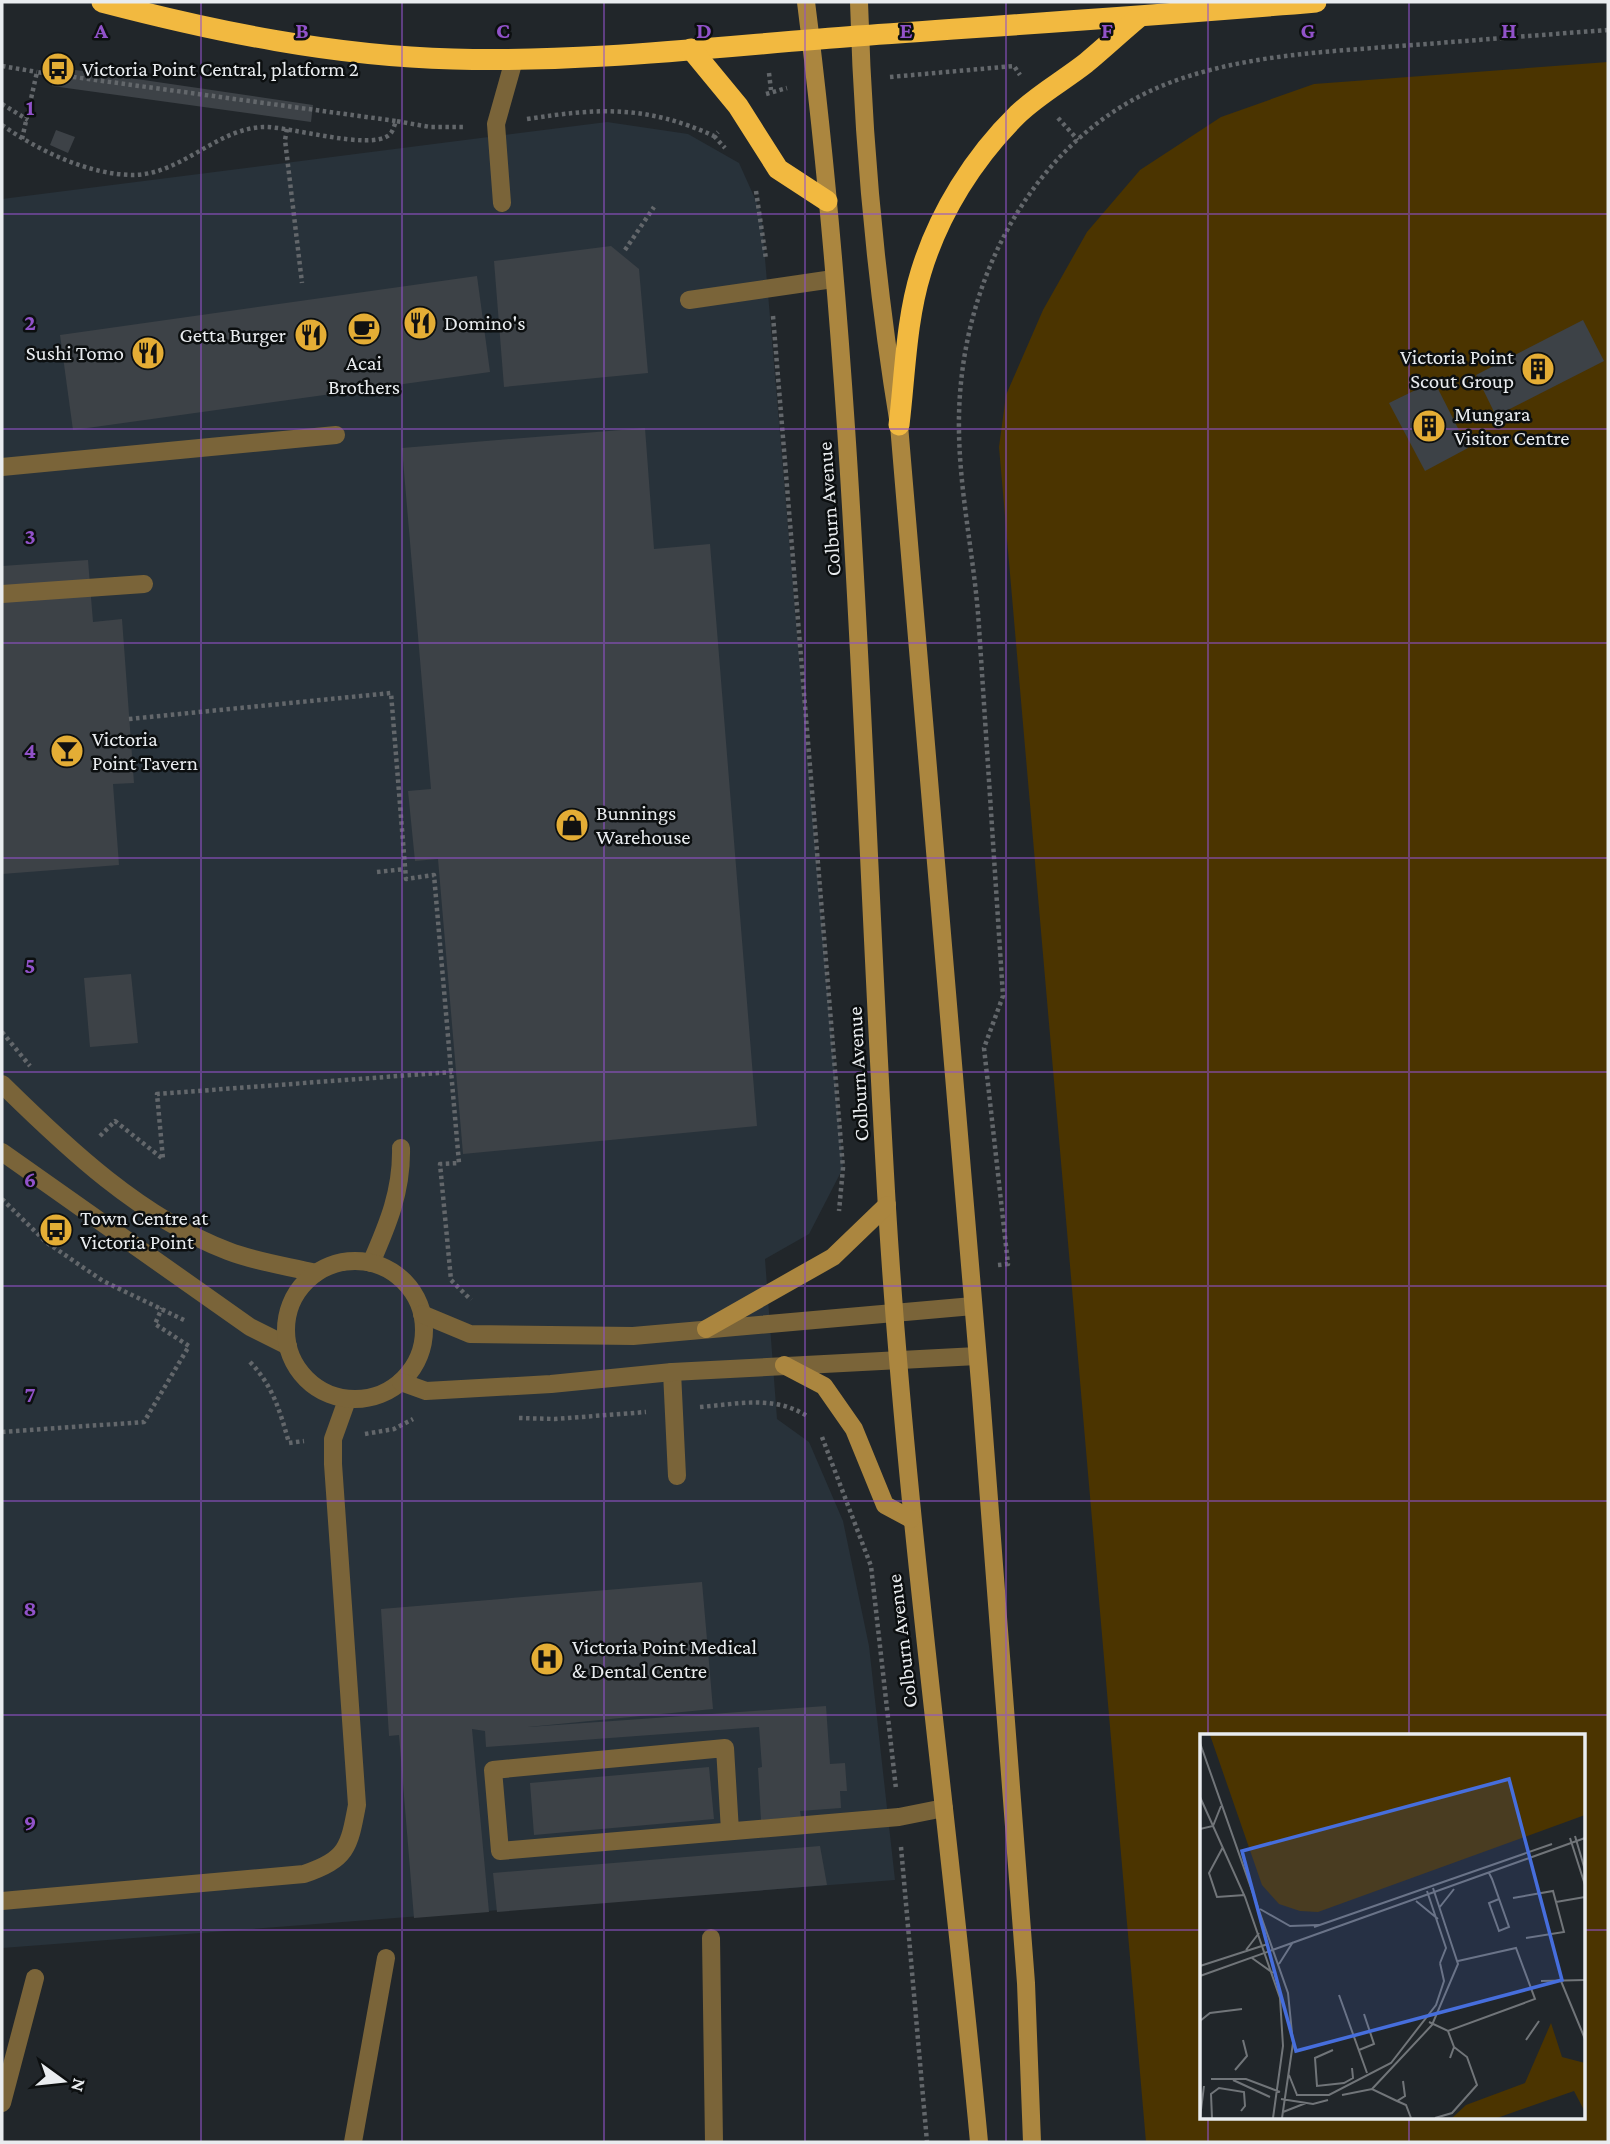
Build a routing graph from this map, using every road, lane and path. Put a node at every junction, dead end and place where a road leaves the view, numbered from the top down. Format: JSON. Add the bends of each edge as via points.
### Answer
{"nodes":[{"id":1,"x":102,"y":2,"type":"edge"},
{"id":2,"x":806,"y":2,"type":"edge"},
{"id":3,"x":859,"y":2,"type":"edge"},
{"id":4,"x":1316,"y":2,"type":"edge"},
{"id":5,"x":1138,"y":18,"type":"junction"},
{"id":6,"x":1608,"y":30,"type":"edge"},
{"id":7,"x":860,"y":36,"type":"junction"},
{"id":8,"x":811,"y":40,"type":"junction"},
{"id":9,"x":691,"y":49,"type":"junction"},
{"id":10,"x":514,"y":60,"type":"junction"},
{"id":11,"x":2,"y":66,"type":"edge"},
{"id":12,"x":37,"y":72,"type":"junction"},
{"id":13,"x":769,"y":72,"type":"dead end"},
{"id":14,"x":892,"y":76,"type":"dead end"},
{"id":15,"x":1022,"y":78,"type":"dead end"},
{"id":16,"x":794,"y":87,"type":"dead end"},
{"id":17,"x":771,"y":90,"type":"junction"},
{"id":18,"x":762,"y":97,"type":"dead end"},
{"id":19,"x":2,"y":104,"type":"edge"},
{"id":20,"x":28,"y":121,"type":"junction"},
{"id":21,"x":396,"y":121,"type":"junction"},
{"id":22,"x":1060,"y":121,"type":"dead end"},
{"id":23,"x":496,"y":124,"type":"junction"},
{"id":24,"x":2,"y":125,"type":"edge"},
{"id":25,"x":722,"y":128,"type":"dead end"},
{"id":26,"x":287,"y":130,"type":"junction"},
{"id":27,"x":714,"y":136,"type":"junction"},
{"id":28,"x":22,"y":139,"type":"junction"},
{"id":29,"x":1078,"y":140,"type":"junction"},
{"id":30,"x":731,"y":156,"type":"dead end"},
{"id":31,"x":755,"y":185,"type":"dead end"},
{"id":32,"x":827,"y":201,"type":"junction"},
{"id":33,"x":502,"y":203,"type":"dead end"},
{"id":34,"x":654,"y":208,"type":"dead end"},
{"id":35,"x":625,"y":250,"type":"dead end"},
{"id":36,"x":833,"y":279,"type":"junction"},
{"id":37,"x":302,"y":283,"type":"dead end"},
{"id":38,"x":769,"y":287,"type":"junction"},
{"id":39,"x":689,"y":300,"type":"dead end"},
{"id":40,"x":899,"y":425,"type":"junction"},
{"id":41,"x":336,"y":435,"type":"dead end"},
{"id":42,"x":2,"y":467,"type":"edge"},
{"id":43,"x":144,"y":584,"type":"dead end"},
{"id":44,"x":2,"y":594,"type":"edge"},
{"id":45,"x":129,"y":719,"type":"dead end"},
{"id":46,"x":405,"y":869,"type":"junction"},
{"id":47,"x":377,"y":872,"type":"dead end"},
{"id":48,"x":452,"y":1072,"type":"junction"},
{"id":49,"x":2,"y":1084,"type":"edge"},
{"id":50,"x":100,"y":1136,"type":"dead end"},
{"id":51,"x":401,"y":1148,"type":"dead end"},
{"id":52,"x":2,"y":1152,"type":"edge"},
{"id":53,"x":2,"y":1199,"type":"edge"},
{"id":54,"x":887,"y":1205,"type":"junction"},
{"id":55,"x":833,"y":1220,"type":"dead end"},
{"id":56,"x":371,"y":1263,"type":"junction"},
{"id":57,"x":969,"y":1268,"type":"junction"},
{"id":58,"x":316,"y":1273,"type":"junction"},
{"id":59,"x":476,"y":1303,"type":"dead end"},
{"id":60,"x":973,"y":1306,"type":"junction"},
{"id":61,"x":162,"y":1308,"type":"junction"},
{"id":62,"x":894,"y":1313,"type":"junction"},
{"id":63,"x":422,"y":1314,"type":"junction"},
{"id":64,"x":193,"y":1324,"type":"dead end"},
{"id":65,"x":705,"y":1329,"type":"junction"},
{"id":66,"x":288,"y":1346,"type":"junction"},
{"id":67,"x":245,"y":1355,"type":"dead end"},
{"id":68,"x":977,"y":1356,"type":"junction"},
{"id":69,"x":898,"y":1360,"type":"junction"},
{"id":70,"x":784,"y":1365,"type":"junction"},
{"id":71,"x":672,"y":1372,"type":"junction"},
{"id":72,"x":401,"y":1382,"type":"junction"},
{"id":73,"x":509,"y":1386,"type":"junction"},
{"id":74,"x":347,"y":1400,"type":"junction"},
{"id":75,"x":675,"y":1409,"type":"junction"},
{"id":76,"x":417,"y":1418,"type":"dead end"},
{"id":77,"x":811,"y":1419,"type":"dead end"},
{"id":78,"x":816,"y":1427,"type":"dead end"},
{"id":79,"x":2,"y":1432,"type":"edge"},
{"id":80,"x":821,"y":1436,"type":"dead end"},
{"id":81,"x":333,"y":1439,"type":"junction"},
{"id":82,"x":677,"y":1476,"type":"dead end"},
{"id":83,"x":911,"y":1519,"type":"junction"},
{"id":84,"x":944,"y":1808,"type":"junction"},
{"id":85,"x":730,"y":1831,"type":"junction"},
{"id":86,"x":2,"y":1901,"type":"edge"},
{"id":87,"x":711,"y":1938,"type":"dead end"},
{"id":88,"x":386,"y":1958,"type":"dead end"},
{"id":89,"x":35,"y":1978,"type":"dead end"},
{"id":90,"x":2,"y":2103,"type":"edge"},
{"id":91,"x":353,"y":2142,"type":"edge"},
{"id":92,"x":714,"y":2142,"type":"edge"},
{"id":93,"x":979,"y":2142,"type":"edge"},
{"id":94,"x":1032,"y":2142,"type":"edge"}],
"edges":[{"from":1,"to":10,"type":"highway","via":[[230,33],[308,46],[378,55]]},
{"from":2,"to":8,"type":"main road","name":"Colburn Avenue"},
{"from":3,"to":7,"type":"main road"},
{"from":4,"to":5,"type":"highway"},
{"from":5,"to":7,"type":"highway"},
{"from":5,"to":40,"type":"highway","via":[[1019,113],[992,141],[947,209],[920,274]]},
{"from":6,"to":29,"type":"path","via":[[1284,55],[1222,66],[1138,97]]},
{"from":7,"to":8,"type":"highway"},
{"from":7,"to":40,"type":"main road","via":[[881,318]]},
{"from":8,"to":9,"type":"highway"},
{"from":8,"to":32,"type":"main road","name":"Colburn Avenue"},
{"from":9,"to":10,"type":"highway"},
{"from":9,"to":32,"type":"highway","via":[[738,106],[778,169]]},
{"from":10,"to":23,"type":"street"},
{"from":11,"to":12,"type":"path"},
{"from":12,"to":20,"type":"path"},
{"from":12,"to":21,"type":"path"},
{"from":13,"to":17,"type":"path"},
{"from":14,"to":15,"type":"path","via":[[1014,66]]},
{"from":16,"to":17,"type":"path"},
{"from":17,"to":18,"type":"path"},
{"from":19,"to":20,"type":"path"},
{"from":20,"to":28,"type":"path"},
{"from":21,"to":23,"type":"path","via":[[449,128]]},
{"from":21,"to":26,"type":"path","via":[[390,135],[375,139]]},
{"from":22,"to":29,"type":"path"},
{"from":23,"to":27,"type":"path","via":[[622,109],[664,116]]},
{"from":23,"to":33,"type":"street"},
{"from":24,"to":28,"type":"path"},
{"from":25,"to":27,"type":"path"},
{"from":26,"to":28,"type":"path","via":[[247,130],[166,169],[134,175],[86,166]]},
{"from":26,"to":37,"type":"path"},
{"from":27,"to":30,"type":"path"},
{"from":29,"to":57,"type":"path","via":[[1046,169],[1002,240],[974,309],[960,390],[959,433],[977,598],[1003,996],[984,1048],[1008,1264]]},
{"from":31,"to":38,"type":"path"},
{"from":32,"to":36,"type":"main road","name":"Colburn Avenue"},
{"from":34,"to":35,"type":"path"},
{"from":36,"to":38,"type":"street"},
{"from":36,"to":54,"type":"main road","name":"Colburn Avenue","via":[[861,646]]},
{"from":38,"to":39,"type":"street"},
{"from":38,"to":55,"type":"path","via":[[780,374],[844,1168]]},
{"from":40,"to":57,"type":"main road"},
{"from":41,"to":42,"type":"street"},
{"from":43,"to":44,"type":"street"},
{"from":45,"to":46,"type":"path","via":[[391,693]]},
{"from":46,"to":47,"type":"path"},
{"from":46,"to":48,"type":"path","via":[[406,879],[433,875]]},
{"from":48,"to":50,"type":"path","via":[[158,1094],[163,1159],[115,1121]]},
{"from":48,"to":59,"type":"path","via":[[459,1163],[440,1164],[451,1280]]},
{"from":49,"to":58,"type":"street","via":[[62,1142],[181,1229],[237,1254]]},
{"from":51,"to":56,"type":"street","via":[[392,1216]]},
{"from":52,"to":66,"type":"street","via":[[250,1327]]},
{"from":53,"to":61,"type":"path","via":[[46,1242],[103,1281]]},
{"from":54,"to":62,"type":"main road","name":"Colburn Avenue"},
{"from":54,"to":65,"type":"main road","via":[[833,1257]]},
{"from":56,"to":58,"type":"street","via":[[351,1261]]},
{"from":56,"to":63,"type":"street","via":[[404,1281]]},
{"from":57,"to":60,"type":"main road"},
{"from":58,"to":66,"type":"street","via":[[291,1305],[286,1325]]},
{"from":60,"to":62,"type":"street"},
{"from":60,"to":68,"type":"main road"},
{"from":61,"to":64,"type":"path"},
{"from":61,"to":79,"type":"path","via":[[155,1324],[189,1346],[144,1422]]},
{"from":62,"to":65,"type":"street"},
{"from":62,"to":69,"type":"main road","name":"Colburn Avenue"},
{"from":63,"to":65,"type":"street","via":[[470,1334],[505,1336],[633,1336]]},
{"from":63,"to":72,"type":"street","via":[[421,1351]]},
{"from":66,"to":74,"type":"street","via":[[295,1366],[309,1382]]},
{"from":67,"to":81,"type":"path","via":[[278,1401],[289,1443]]},
{"from":68,"to":69,"type":"street"},
{"from":68,"to":94,"type":"main road","via":[[1026,1983]]},
{"from":69,"to":70,"type":"street"},
{"from":69,"to":83,"type":"main road","name":"Colburn Avenue"},
{"from":70,"to":71,"type":"street"},
{"from":70,"to":83,"type":"main road","via":[[824,1386],[854,1429],[885,1505]]},
{"from":71,"to":73,"type":"street"},
{"from":71,"to":75,"type":"street"},
{"from":72,"to":73,"type":"street","via":[[426,1391]]},
{"from":72,"to":74,"type":"street","via":[[385,1393]]},
{"from":73,"to":75,"type":"path","via":[[510,1418]]},
{"from":74,"to":81,"type":"street"},
{"from":75,"to":77,"type":"path","via":[[770,1402],[791,1406]]},
{"from":75,"to":82,"type":"street"},
{"from":76,"to":81,"type":"path","via":[[394,1429]]},
{"from":78,"to":80,"type":"path"},
{"from":81,"to":86,"type":"street","via":[[357,1805],[351,1839],[333,1863],[304,1874]]},
{"from":83,"to":84,"type":"main road","name":"Colburn Avenue"},
{"from":84,"to":85,"type":"street","via":[[899,1817]]},
{"from":84,"to":93,"type":"main road","name":"Colburn Avenue"},
{"from":85,"to":85,"type":"street","via":[[500,1852],[494,1770],[725,1748]]},
{"from":87,"to":92,"type":"street"},
{"from":88,"to":91,"type":"street"},
{"from":89,"to":90,"type":"street"}]}
